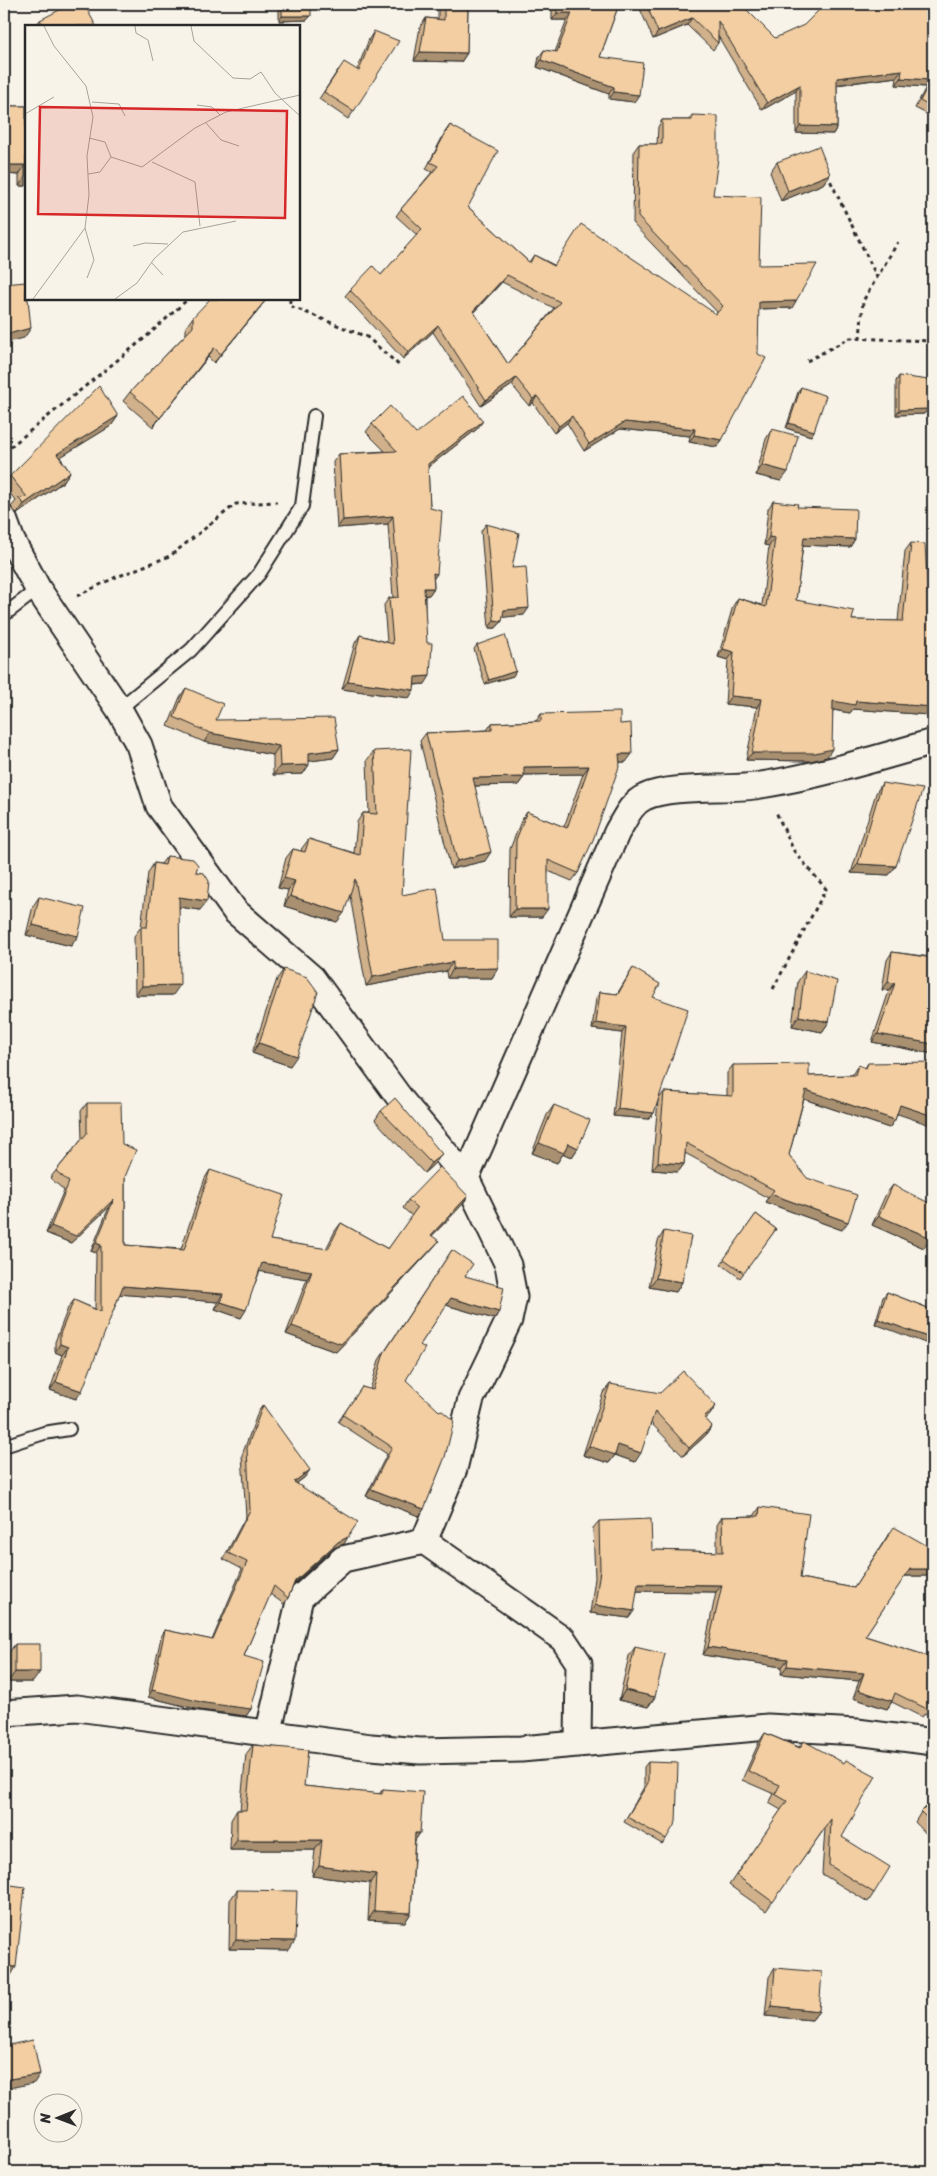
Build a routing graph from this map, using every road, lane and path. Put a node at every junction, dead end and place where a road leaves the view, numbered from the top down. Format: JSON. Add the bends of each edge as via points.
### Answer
{"nodes":[{"id":1,"x":826,"y":172,"type":"edge"},
{"id":2,"x":898,"y":242,"type":"dead end"},
{"id":3,"x":877,"y":277,"type":"junction"},
{"id":4,"x":187,"y":300,"type":"edge"},
{"id":5,"x":290,"y":300,"type":"edge"},
{"id":6,"x":860,"y":339,"type":"junction"},
{"id":7,"x":933,"y":341,"type":"edge"},
{"id":8,"x":807,"y":361,"type":"dead end"},
{"id":9,"x":401,"y":367,"type":"dead end"},
{"id":10,"x":314,"y":416,"type":"dead end"},
{"id":11,"x":4,"y":452,"type":"edge"},
{"id":12,"x":303,"y":502,"type":"junction"},
{"id":13,"x":4,"y":519,"type":"edge"},
{"id":14,"x":45,"y":599,"type":"junction"},
{"id":15,"x":4,"y":615,"type":"edge"},
{"id":16,"x":119,"y":708,"type":"junction"},
{"id":17,"x":933,"y":742,"type":"edge"},
{"id":18,"x":762,"y":784,"type":"junction"},
{"id":19,"x":773,"y":989,"type":"dead end"},
{"id":20,"x":466,"y":1178,"type":"junction"},
{"id":21,"x":69,"y":1429,"type":"dead end"},
{"id":22,"x":4,"y":1446,"type":"edge"},
{"id":23,"x":424,"y":1541,"type":"junction"},
{"id":24,"x":4,"y":1713,"type":"edge"},
{"id":25,"x":268,"y":1734,"type":"junction"},
{"id":26,"x":933,"y":1742,"type":"edge"},
{"id":27,"x":578,"y":1743,"type":"junction"}],
"edges":[{"from":1,"to":3,"type":"path"},
{"from":2,"to":3,"type":"path"},
{"from":3,"to":6,"type":"path","via":[[863,301]]},
{"from":4,"to":11,"type":"path"},
{"from":5,"to":9,"type":"path","via":[[290,306],[368,337]]},
{"from":6,"to":7,"type":"path"},
{"from":6,"to":8,"type":"path","via":[[850,338]]},
{"from":10,"to":12,"type":"lane"},
{"from":12,"to":14,"type":"path","via":[[236,504],[170,556],[114,578]]},
{"from":12,"to":16,"type":"lane","via":[[259,574],[191,650]]},
{"from":13,"to":14,"type":"street","via":[[12,541]]},
{"from":14,"to":15,"type":"lane"},
{"from":14,"to":16,"type":"street"},
{"from":16,"to":20,"type":"street","via":[[139,745],[159,806],[235,911],[312,978],[402,1101]]},
{"from":17,"to":18,"type":"street"},
{"from":18,"to":19,"type":"path","via":[[794,851],[826,889]]},
{"from":18,"to":20,"type":"street","via":[[666,792],[646,796],[635,803],[617,832]]},
{"from":20,"to":23,"type":"street","via":[[508,1265],[514,1297],[509,1320],[470,1398],[454,1469]]},
{"from":21,"to":22,"type":"lane"},
{"from":23,"to":25,"type":"street","via":[[343,1559],[300,1598]]},
{"from":23,"to":27,"type":"street","via":[[563,1639],[579,1663]]},
{"from":24,"to":25,"type":"street","via":[[77,1708]]},
{"from":25,"to":27,"type":"street","via":[[420,1751],[521,1749]]},
{"from":26,"to":27,"type":"street","via":[[857,1732],[768,1727]]}]}
